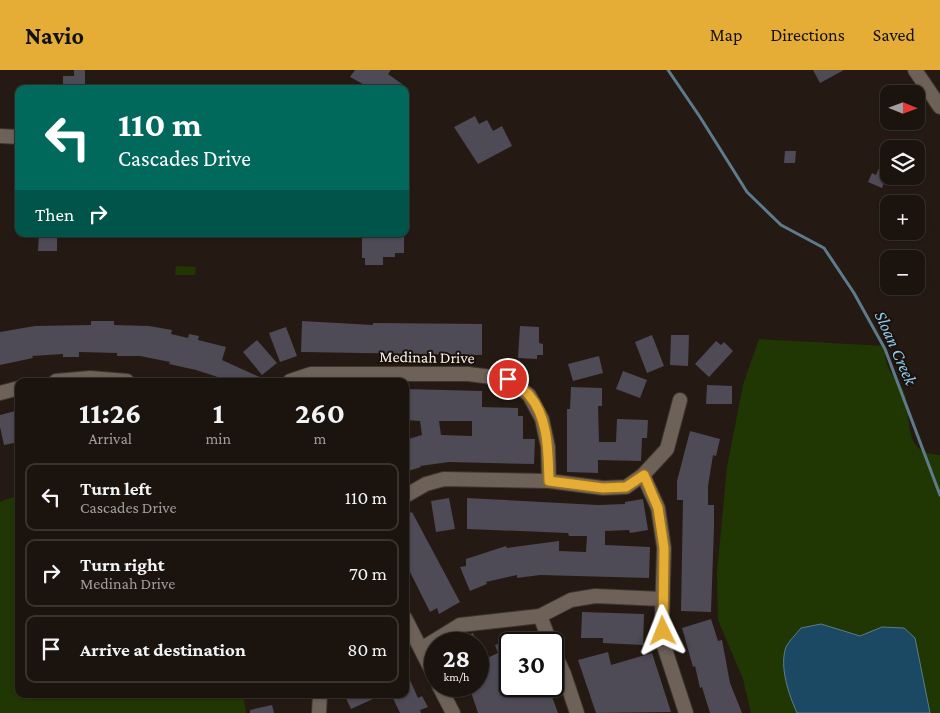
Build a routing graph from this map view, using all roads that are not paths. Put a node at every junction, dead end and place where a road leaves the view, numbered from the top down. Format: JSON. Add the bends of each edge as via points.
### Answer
{"nodes":[{"id":1,"x":915,"y":70,"type":"edge"},
{"id":2,"x":940,"y":106,"type":"edge"},
{"id":3,"x":0,"y":136,"type":"edge"},
{"id":4,"x":15,"y":136,"type":"edge"},
{"id":5,"x":299,"y":378,"type":"edge"},
{"id":6,"x":15,"y":389,"type":"edge"},
{"id":7,"x":0,"y":393,"type":"edge"},
{"id":8,"x":680,"y":400,"type":"dead end"},
{"id":9,"x":644,"y":475,"type":"junction"},
{"id":10,"x":549,"y":481,"type":"junction"},
{"id":11,"x":409,"y":494,"type":"edge"},
{"id":12,"x":662,"y":599,"type":"junction"},
{"id":13,"x":540,"y":616,"type":"junction"},
{"id":14,"x":409,"y":626,"type":"edge"},
{"id":15,"x":546,"y":632,"type":"edge"},
{"id":16,"x":421,"y":649,"type":"junction"},
{"id":17,"x":424,"y":655,"type":"edge"},
{"id":18,"x":564,"y":674,"type":"edge"},
{"id":19,"x":445,"y":697,"type":"edge"},
{"id":20,"x":320,"y":698,"type":"edge"},
{"id":21,"x":319,"y":713,"type":"edge"},
{"id":22,"x":453,"y":713,"type":"edge"},
{"id":23,"x":577,"y":713,"type":"edge"},
{"id":24,"x":686,"y":713,"type":"edge"}],
"edges":[{"from":1,"to":2,"type":"street"},
{"from":3,"to":4,"type":"street"},
{"from":5,"to":10,"type":"street","name":"Medinah Drive","via":[[311,374],[468,374],[508,379],[529,395],[542,419],[548,447]]},
{"from":6,"to":7,"type":"street"},
{"from":8,"to":9,"type":"street","via":[[667,449]]},
{"from":9,"to":10,"type":"street","via":[[626,487],[603,488]]},
{"from":9,"to":12,"type":"street","via":[[658,508],[664,548]]},
{"from":10,"to":11,"type":"street","via":[[444,479]]},
{"from":12,"to":13,"type":"street","via":[[595,596],[571,600]]},
{"from":12,"to":24,"type":"street","via":[[664,646]]},
{"from":13,"to":15,"type":"street"},
{"from":13,"to":16,"type":"street","via":[[460,625]]},
{"from":14,"to":16,"type":"street"},
{"from":16,"to":17,"type":"street"},
{"from":18,"to":23,"type":"street"},
{"from":19,"to":22,"type":"street"},
{"from":20,"to":21,"type":"street"}]}
